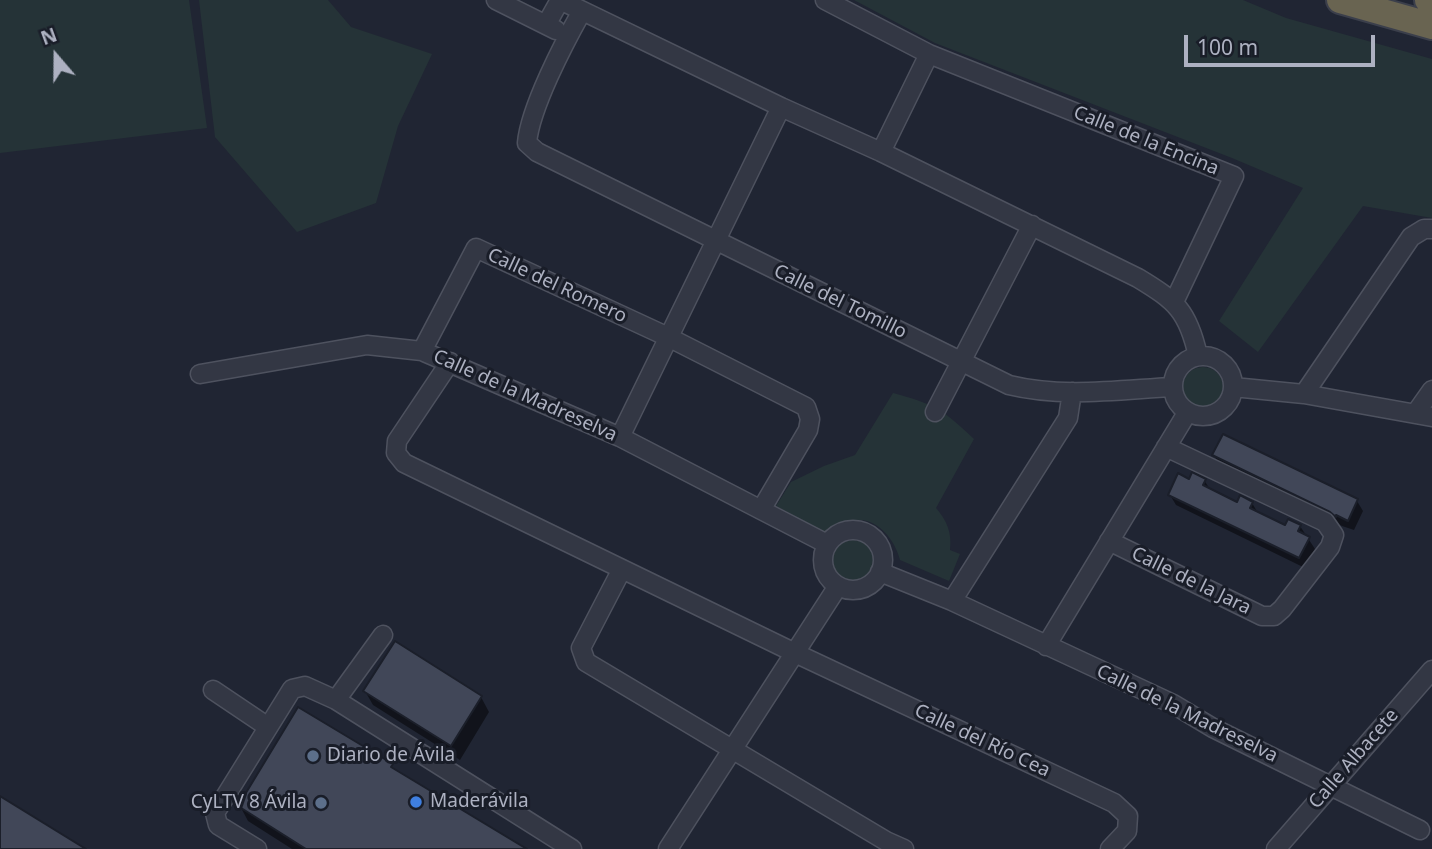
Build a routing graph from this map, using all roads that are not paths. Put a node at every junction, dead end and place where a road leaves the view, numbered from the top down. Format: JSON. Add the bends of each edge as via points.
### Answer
{"nodes":[{"id":1,"x":496,"y":0,"type":"edge"},
{"id":2,"x":560,"y":0,"type":"edge"},
{"id":3,"x":825,"y":0,"type":"edge"},
{"id":4,"x":1340,"y":0,"type":"edge"},
{"id":5,"x":582,"y":11,"type":"junction"},
{"id":6,"x":546,"y":25,"type":"junction"},
{"id":7,"x":1432,"y":26,"type":"edge"},
{"id":8,"x":568,"y":36,"type":"junction"},
{"id":9,"x":929,"y":54,"type":"junction"},
{"id":10,"x":781,"y":107,"type":"junction"},
{"id":11,"x":881,"y":152,"type":"junction"},
{"id":12,"x":1032,"y":225,"type":"junction"},
{"id":13,"x":1432,"y":229,"type":"edge"},
{"id":14,"x":717,"y":242,"type":"junction"},
{"id":15,"x":1174,"y":302,"type":"junction"},
{"id":16,"x":668,"y":337,"type":"junction"},
{"id":17,"x":422,"y":351,"type":"junction"},
{"id":18,"x":1198,"y":356,"type":"junction"},
{"id":19,"x":450,"y":362,"type":"junction"},
{"id":20,"x":962,"y":362,"type":"junction"},
{"id":21,"x":200,"y":374,"type":"dead end"},
{"id":22,"x":1172,"y":387,"type":"junction"},
{"id":23,"x":1233,"y":387,"type":"junction"},
{"id":24,"x":1432,"y":390,"type":"edge"},
{"id":25,"x":1072,"y":392,"type":"junction"},
{"id":26,"x":1304,"y":394,"type":"junction"},
{"id":27,"x":934,"y":412,"type":"dead end"},
{"id":28,"x":1187,"y":413,"type":"junction"},
{"id":29,"x":1424,"y":415,"type":"edge"},
{"id":30,"x":620,"y":437,"type":"junction"},
{"id":31,"x":1166,"y":447,"type":"junction"},
{"id":32,"x":761,"y":510,"type":"junction"},
{"id":33,"x":1109,"y":541,"type":"junction"},
{"id":34,"x":827,"y":544,"type":"junction"},
{"id":35,"x":622,"y":569,"type":"junction"},
{"id":36,"x":880,"y":572,"type":"junction"},
{"id":37,"x":838,"y":586,"type":"junction"},
{"id":38,"x":952,"y":601,"type":"junction"},
{"id":39,"x":383,"y":635,"type":"dead end"},
{"id":40,"x":1046,"y":646,"type":"junction"},
{"id":41,"x":795,"y":653,"type":"junction"},
{"id":42,"x":1432,"y":670,"type":"edge"},
{"id":43,"x":213,"y":690,"type":"dead end"},
{"id":44,"x":336,"y":701,"type":"junction"},
{"id":45,"x":268,"y":727,"type":"junction"},
{"id":46,"x":732,"y":750,"type":"junction"},
{"id":47,"x":1331,"y":786,"type":"junction"},
{"id":48,"x":1420,"y":830,"type":"dead end"},
{"id":49,"x":257,"y":849,"type":"edge"},
{"id":50,"x":572,"y":849,"type":"edge"},
{"id":51,"x":668,"y":849,"type":"edge"},
{"id":52,"x":904,"y":849,"type":"edge"},
{"id":53,"x":1110,"y":849,"type":"edge"},
{"id":54,"x":1276,"y":849,"type":"edge"}],
"edges":[{"from":1,"to":6,"type":"street"},
{"from":2,"to":5,"type":"street"},
{"from":2,"to":6,"type":"street"},
{"from":3,"to":9,"type":"street","name":"Calle de la Encina"},
{"from":4,"to":7,"type":"highway"},
{"from":5,"to":8,"type":"street"},
{"from":5,"to":10,"type":"street"},
{"from":6,"to":8,"type":"street"},
{"from":8,"to":14,"type":"street","name":"Calle del Tomillo","via":[[528,126],[527,143]]},
{"from":9,"to":11,"type":"street"},
{"from":9,"to":15,"type":"street","name":"Calle de la Encina","via":[[1234,177]]},
{"from":10,"to":11,"type":"street"},
{"from":10,"to":14,"type":"street"},
{"from":11,"to":12,"type":"street"},
{"from":12,"to":15,"type":"street","via":[[1138,278]]},
{"from":12,"to":20,"type":"street"},
{"from":13,"to":26,"type":"street","via":[[1411,237]]},
{"from":14,"to":16,"type":"street"},
{"from":14,"to":20,"type":"street","name":"Calle del Tomillo"},
{"from":15,"to":18,"type":"street","via":[[1192,329]]},
{"from":16,"to":17,"type":"street","name":"Calle del Romero","via":[[476,248]]},
{"from":16,"to":30,"type":"street"},
{"from":16,"to":32,"type":"street","name":"Calle del Romero","via":[[806,407],[808,430]]},
{"from":17,"to":19,"type":"street","name":"Calle de la Madreselva"},
{"from":17,"to":21,"type":"street","name":"Calle de la Madreselva","via":[[367,345]]},
{"from":18,"to":22,"type":"street","via":[[1177,370]]},
{"from":18,"to":23,"type":"street","via":[[1223,363]]},
{"from":19,"to":30,"type":"street","name":"Calle de la Madreselva"},
{"from":19,"to":35,"type":"street","name":"Calle del Río Cea","via":[[397,442],[396,453],[404,464]]},
{"from":20,"to":25,"type":"street","name":"Calle del Tomillo","via":[[1009,385]]},
{"from":20,"to":27,"type":"street"},
{"from":22,"to":25,"type":"street","name":"Calle del Tomillo"},
{"from":22,"to":28,"type":"street"},
{"from":23,"to":26,"type":"street"},
{"from":23,"to":28,"type":"street","via":[[1222,410],[1205,417]]},
{"from":24,"to":29,"type":"street"},
{"from":25,"to":38,"type":"street","via":[[1068,418]]},
{"from":26,"to":29,"type":"street"},
{"from":28,"to":31,"type":"street","name":"Calle de la Jara"},
{"from":30,"to":32,"type":"street","name":"Calle de la Madreselva"},
{"from":31,"to":33,"type":"street","name":"Calle de la Jara"},
{"from":31,"to":33,"type":"street","name":"Calle de la Jara","via":[[1325,522],[1334,535],[1330,547],[1282,609],[1270,617]]},
{"from":32,"to":34,"type":"street","name":"Calle de la Madreselva"},
{"from":33,"to":40,"type":"street","name":"Calle de la Jara"},
{"from":34,"to":36,"type":"street","via":[[845,531],[870,535],[881,552]]},
{"from":34,"to":37,"type":"street","via":[[825,572]]},
{"from":35,"to":41,"type":"street","name":"Calle del Río Cea"},
{"from":35,"to":46,"type":"street","via":[[581,648],[586,662]]},
{"from":36,"to":37,"type":"street","via":[[858,590]]},
{"from":36,"to":38,"type":"street","name":"Calle de la Madreselva"},
{"from":37,"to":41,"type":"street"},
{"from":38,"to":40,"type":"street","name":"Calle de la Madreselva"},
{"from":39,"to":44,"type":"street"},
{"from":40,"to":47,"type":"street","name":"Calle de la Madreselva","via":[[1173,704]]},
{"from":41,"to":46,"type":"street"},
{"from":41,"to":53,"type":"street","name":"Calle del Río Cea","via":[[1114,803],[1128,816],[1127,831]]},
{"from":42,"to":47,"type":"street","name":"Calle Albacete"},
{"from":43,"to":45,"type":"street"},
{"from":44,"to":45,"type":"street","via":[[304,686],[292,689]]},
{"from":44,"to":50,"type":"street"},
{"from":45,"to":49,"type":"street","via":[[215,813],[218,825]]},
{"from":46,"to":51,"type":"street"},
{"from":46,"to":52,"type":"street"},
{"from":47,"to":48,"type":"street","name":"Calle de la Madreselva"},
{"from":47,"to":54,"type":"street","name":"Calle Albacete"}]}
